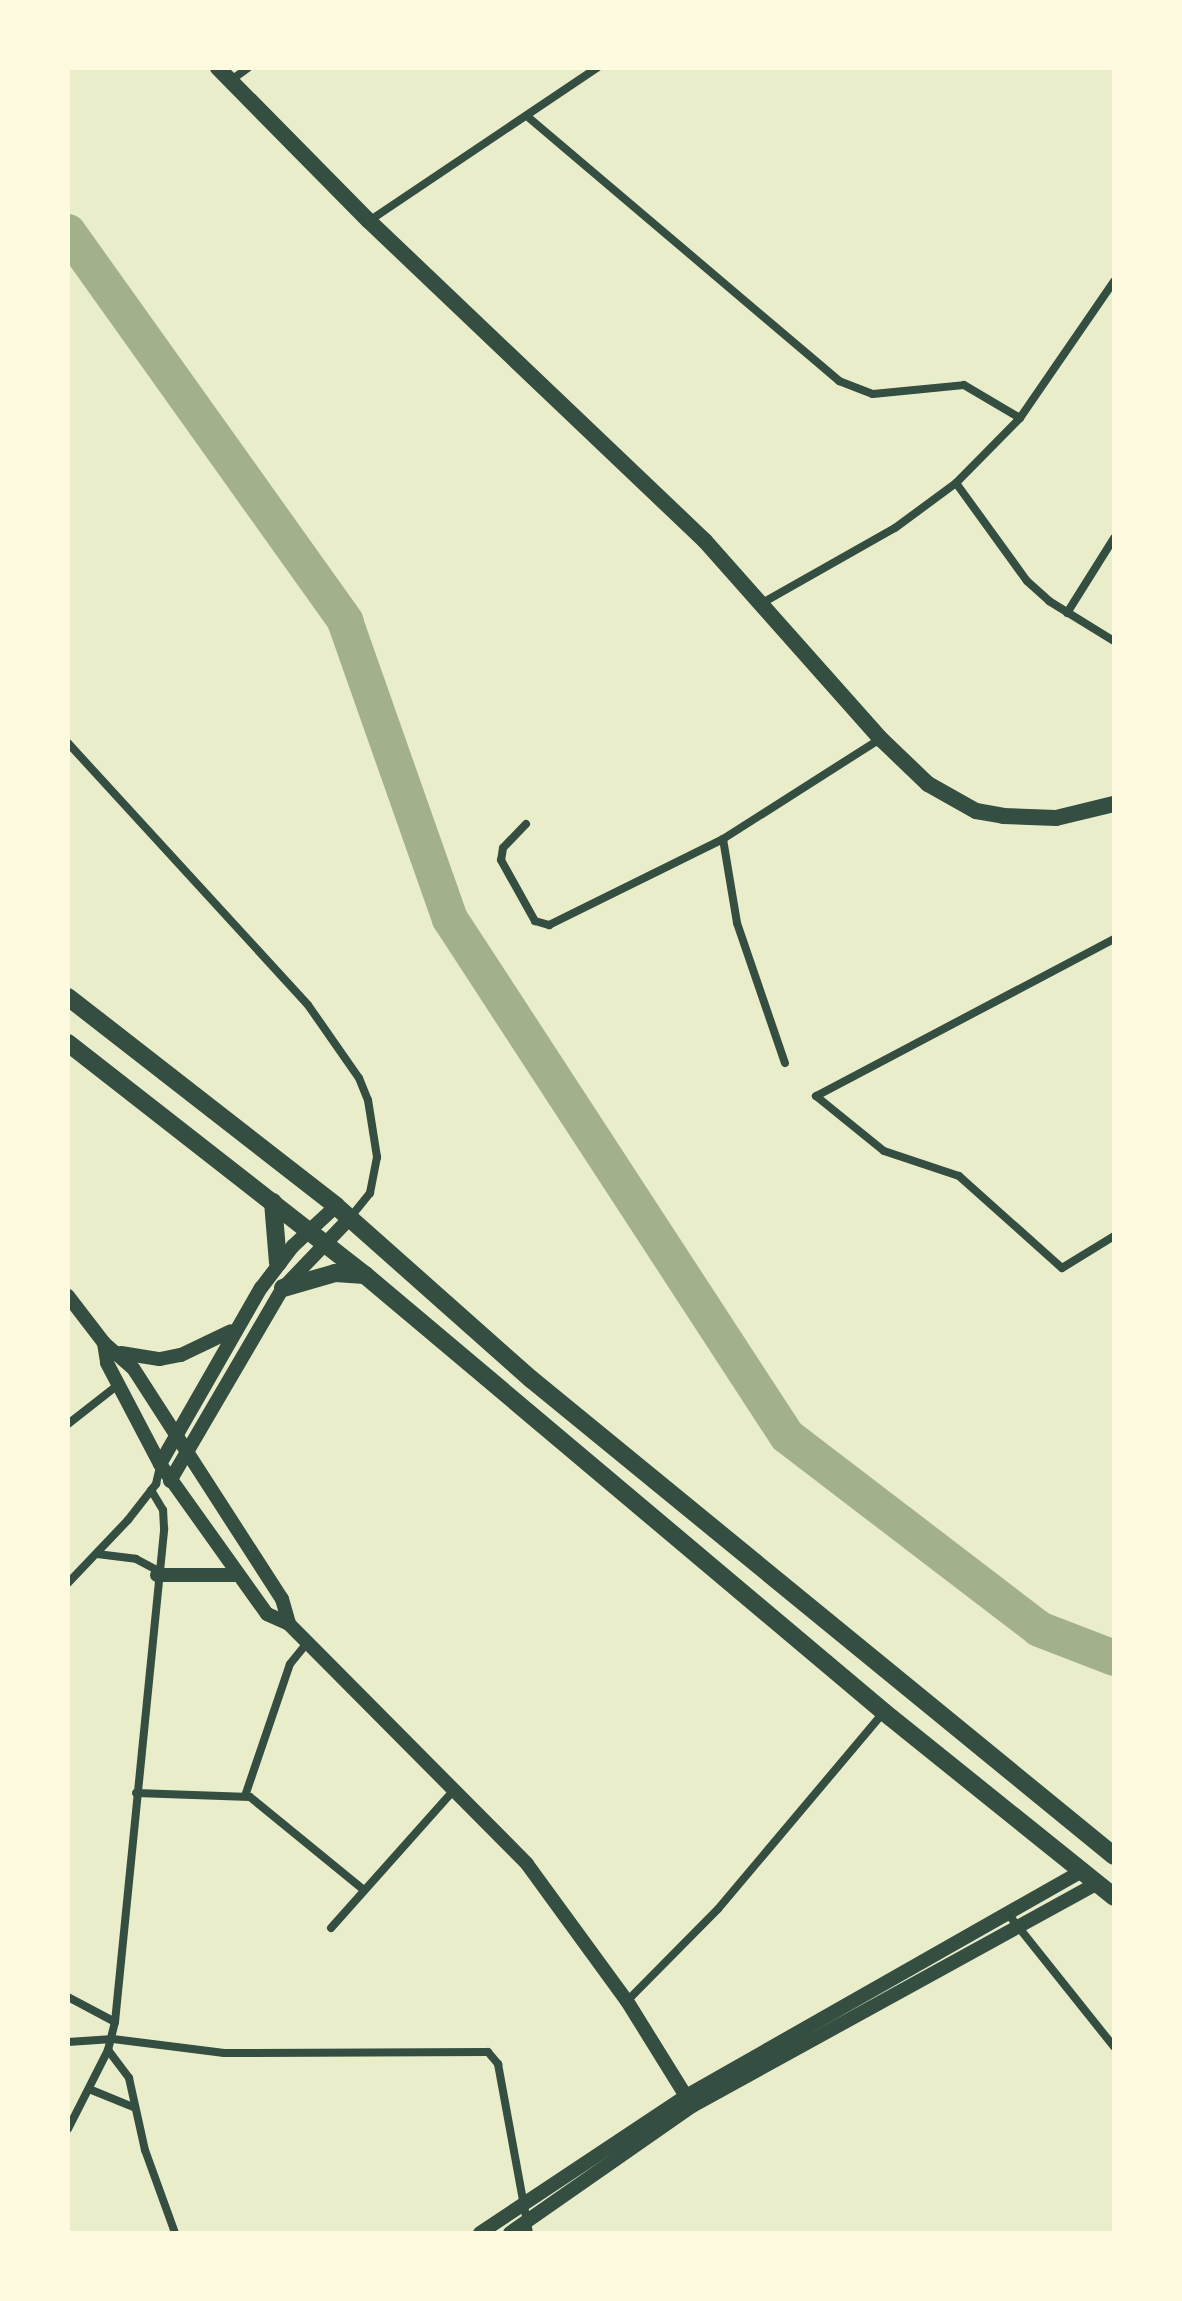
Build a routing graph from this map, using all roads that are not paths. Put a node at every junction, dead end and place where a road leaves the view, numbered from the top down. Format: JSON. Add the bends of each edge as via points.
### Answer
{"nodes":[{"id":1,"x":218,"y":68,"type":"edge"},
{"id":2,"x":248,"y":68,"type":"edge"},
{"id":3,"x":597,"y":68,"type":"edge"},
{"id":4,"x":229,"y":82,"type":"junction"},
{"id":5,"x":528,"y":117,"type":"junction"},
{"id":6,"x":369,"y":221,"type":"junction"},
{"id":7,"x":1114,"y":281,"type":"edge"},
{"id":8,"x":1020,"y":418,"type":"junction"},
{"id":9,"x":956,"y":483,"type":"junction"},
{"id":10,"x":1114,"y":538,"type":"edge"},
{"id":11,"x":764,"y":602,"type":"junction"},
{"id":12,"x":1067,"y":613,"type":"junction"},
{"id":13,"x":1114,"y":641,"type":"edge"},
{"id":14,"x":881,"y":739,"type":"junction"},
{"id":15,"x":68,"y":743,"type":"edge"},
{"id":16,"x":1114,"y":804,"type":"edge"},
{"id":17,"x":526,"y":824,"type":"dead end"},
{"id":18,"x":723,"y":839,"type":"junction"},
{"id":19,"x":1114,"y":939,"type":"edge"},
{"id":20,"x":68,"y":997,"type":"edge"},
{"id":21,"x":68,"y":1043,"type":"edge"},
{"id":22,"x":785,"y":1063,"type":"dead end"},
{"id":23,"x":273,"y":1202,"type":"junction"},
{"id":24,"x":342,"y":1213,"type":"junction"},
{"id":25,"x":1114,"y":1236,"type":"edge"},
{"id":26,"x":316,"y":1237,"type":"junction"},
{"id":27,"x":278,"y":1263,"type":"junction"},
{"id":28,"x":365,"y":1275,"type":"junction"},
{"id":29,"x":283,"y":1288,"type":"junction"},
{"id":30,"x":68,"y":1296,"type":"edge"},
{"id":31,"x":235,"y":1328,"type":"junction"},
{"id":32,"x":104,"y":1343,"type":"junction"},
{"id":33,"x":121,"y":1353,"type":"junction"},
{"id":34,"x":118,"y":1385,"type":"junction"},
{"id":35,"x":68,"y":1424,"type":"edge"},
{"id":36,"x":173,"y":1436,"type":"junction"},
{"id":37,"x":187,"y":1455,"type":"junction"},
{"id":38,"x":160,"y":1464,"type":"junction"},
{"id":39,"x":159,"y":1485,"type":"junction"},
{"id":40,"x":97,"y":1554,"type":"junction"},
{"id":41,"x":157,"y":1573,"type":"junction"},
{"id":42,"x":237,"y":1575,"type":"junction"},
{"id":43,"x":68,"y":1583,"type":"edge"},
{"id":44,"x":289,"y":1624,"type":"junction"},
{"id":45,"x":306,"y":1644,"type":"junction"},
{"id":46,"x":884,"y":1712,"type":"junction"},
{"id":47,"x":454,"y":1790,"type":"junction"},
{"id":48,"x":136,"y":1793,"type":"junction"},
{"id":49,"x":245,"y":1796,"type":"junction"},
{"id":50,"x":1095,"y":1842,"type":"junction"},
{"id":51,"x":1114,"y":1844,"type":"edge"},
{"id":52,"x":1114,"y":1856,"type":"edge"},
{"id":53,"x":1087,"y":1878,"type":"junction"},
{"id":54,"x":363,"y":1889,"type":"junction"},
{"id":55,"x":1114,"y":1897,"type":"edge"},
{"id":56,"x":1012,"y":1920,"type":"junction"},
{"id":57,"x":331,"y":1928,"type":"dead end"},
{"id":58,"x":68,"y":1997,"type":"edge"},
{"id":59,"x":627,"y":2001,"type":"junction"},
{"id":60,"x":115,"y":2022,"type":"junction"},
{"id":61,"x":113,"y":2039,"type":"junction"},
{"id":62,"x":68,"y":2042,"type":"edge"},
{"id":63,"x":1114,"y":2047,"type":"edge"},
{"id":64,"x":108,"y":2050,"type":"junction"},
{"id":65,"x":89,"y":2089,"type":"junction"},
{"id":66,"x":689,"y":2101,"type":"junction"},
{"id":67,"x":133,"y":2107,"type":"junction"},
{"id":68,"x":68,"y":2129,"type":"edge"},
{"id":69,"x":527,"y":2199,"type":"junction"},
{"id":70,"x":530,"y":2226,"type":"edge"},
{"id":71,"x":175,"y":2233,"type":"edge"},
{"id":72,"x":480,"y":2233,"type":"edge"},
{"id":73,"x":510,"y":2233,"type":"edge"}],
"edges":[{"from":1,"to":4,"type":"main road"},
{"from":2,"to":4,"type":"street"},
{"from":3,"to":5,"type":"street"},
{"from":4,"to":6,"type":"main road"},
{"from":5,"to":6,"type":"street"},
{"from":5,"to":8,"type":"street","via":[[839,381],[873,394],[964,385]]},
{"from":6,"to":11,"type":"main road"},
{"from":7,"to":8,"type":"street"},
{"from":8,"to":9,"type":"street"},
{"from":9,"to":11,"type":"street","via":[[895,528]]},
{"from":9,"to":12,"type":"street","via":[[1005,556]]},
{"from":10,"to":12,"type":"street"},
{"from":11,"to":14,"type":"main road"},
{"from":12,"to":13,"type":"street"},
{"from":14,"to":16,"type":"main road","via":[[928,784],[976,811],[1056,818]]},
{"from":14,"to":18,"type":"street"},
{"from":15,"to":24,"type":"street","via":[[288,982],[359,1078],[377,1157],[370,1193]]},
{"from":17,"to":18,"type":"street","via":[[503,848],[501,860],[542,926]]},
{"from":18,"to":22,"type":"street","via":[[737,923]]},
{"from":19,"to":25,"type":"street","via":[[816,1096],[884,1151],[959,1176],[1062,1268]]},
{"from":20,"to":24,"type":"main road"},
{"from":21,"to":23,"type":"main road"},
{"from":23,"to":26,"type":"main road"},
{"from":23,"to":27,"type":"main road"},
{"from":24,"to":26,"type":"street"},
{"from":24,"to":50,"type":"main road","via":[[531,1379]]},
{"from":26,"to":27,"type":"street"},
{"from":26,"to":28,"type":"main road"},
{"from":26,"to":29,"type":"street"},
{"from":27,"to":31,"type":"street"},
{"from":28,"to":29,"type":"main road","via":[[335,1273]]},
{"from":28,"to":46,"type":"main road"},
{"from":29,"to":37,"type":"street"},
{"from":30,"to":32,"type":"street"},
{"from":31,"to":33,"type":"street","via":[[181,1355],[160,1359]]},
{"from":31,"to":36,"type":"street"},
{"from":32,"to":33,"type":"street"},
{"from":32,"to":34,"type":"street"},
{"from":33,"to":36,"type":"street"},
{"from":34,"to":35,"type":"street"},
{"from":34,"to":38,"type":"street"},
{"from":36,"to":37,"type":"street"},
{"from":36,"to":38,"type":"street"},
{"from":37,"to":39,"type":"street"},
{"from":37,"to":44,"type":"street","via":[[282,1599]]},
{"from":38,"to":39,"type":"street"},
{"from":39,"to":40,"type":"street"},
{"from":39,"to":41,"type":"street","via":[[164,1516]]},
{"from":39,"to":42,"type":"street"},
{"from":40,"to":41,"type":"street","via":[[127,1557]]},
{"from":40,"to":43,"type":"street"},
{"from":41,"to":42,"type":"street"},
{"from":41,"to":48,"type":"street"},
{"from":42,"to":44,"type":"street","via":[[267,1614]]},
{"from":44,"to":45,"type":"street"},
{"from":45,"to":47,"type":"street"},
{"from":45,"to":49,"type":"street","via":[[290,1664]]},
{"from":46,"to":53,"type":"main road"},
{"from":46,"to":59,"type":"street","via":[[718,1909]]},
{"from":47,"to":54,"type":"street"},
{"from":47,"to":59,"type":"street","via":[[527,1864]]},
{"from":48,"to":49,"type":"street"},
{"from":48,"to":60,"type":"street"},
{"from":49,"to":54,"type":"street"},
{"from":50,"to":51,"type":"main road"},
{"from":50,"to":52,"type":"main road"},
{"from":53,"to":55,"type":"main road"},
{"from":53,"to":56,"type":"street"},
{"from":54,"to":57,"type":"street"},
{"from":56,"to":63,"type":"street"},
{"from":56,"to":66,"type":"street"},
{"from":58,"to":60,"type":"street"},
{"from":59,"to":66,"type":"street"},
{"from":60,"to":61,"type":"street"},
{"from":61,"to":62,"type":"street"},
{"from":61,"to":64,"type":"street"},
{"from":61,"to":69,"type":"street","via":[[224,2053],[488,2052],[498,2064],[510,2140]]},
{"from":64,"to":65,"type":"street"},
{"from":64,"to":67,"type":"street","via":[[125,2068]]},
{"from":65,"to":67,"type":"street"},
{"from":65,"to":68,"type":"street"},
{"from":66,"to":69,"type":"street"},
{"from":66,"to":70,"type":"street"},
{"from":67,"to":71,"type":"street"},
{"from":69,"to":70,"type":"street"},
{"from":69,"to":72,"type":"street"},
{"from":70,"to":73,"type":"street"}]}
